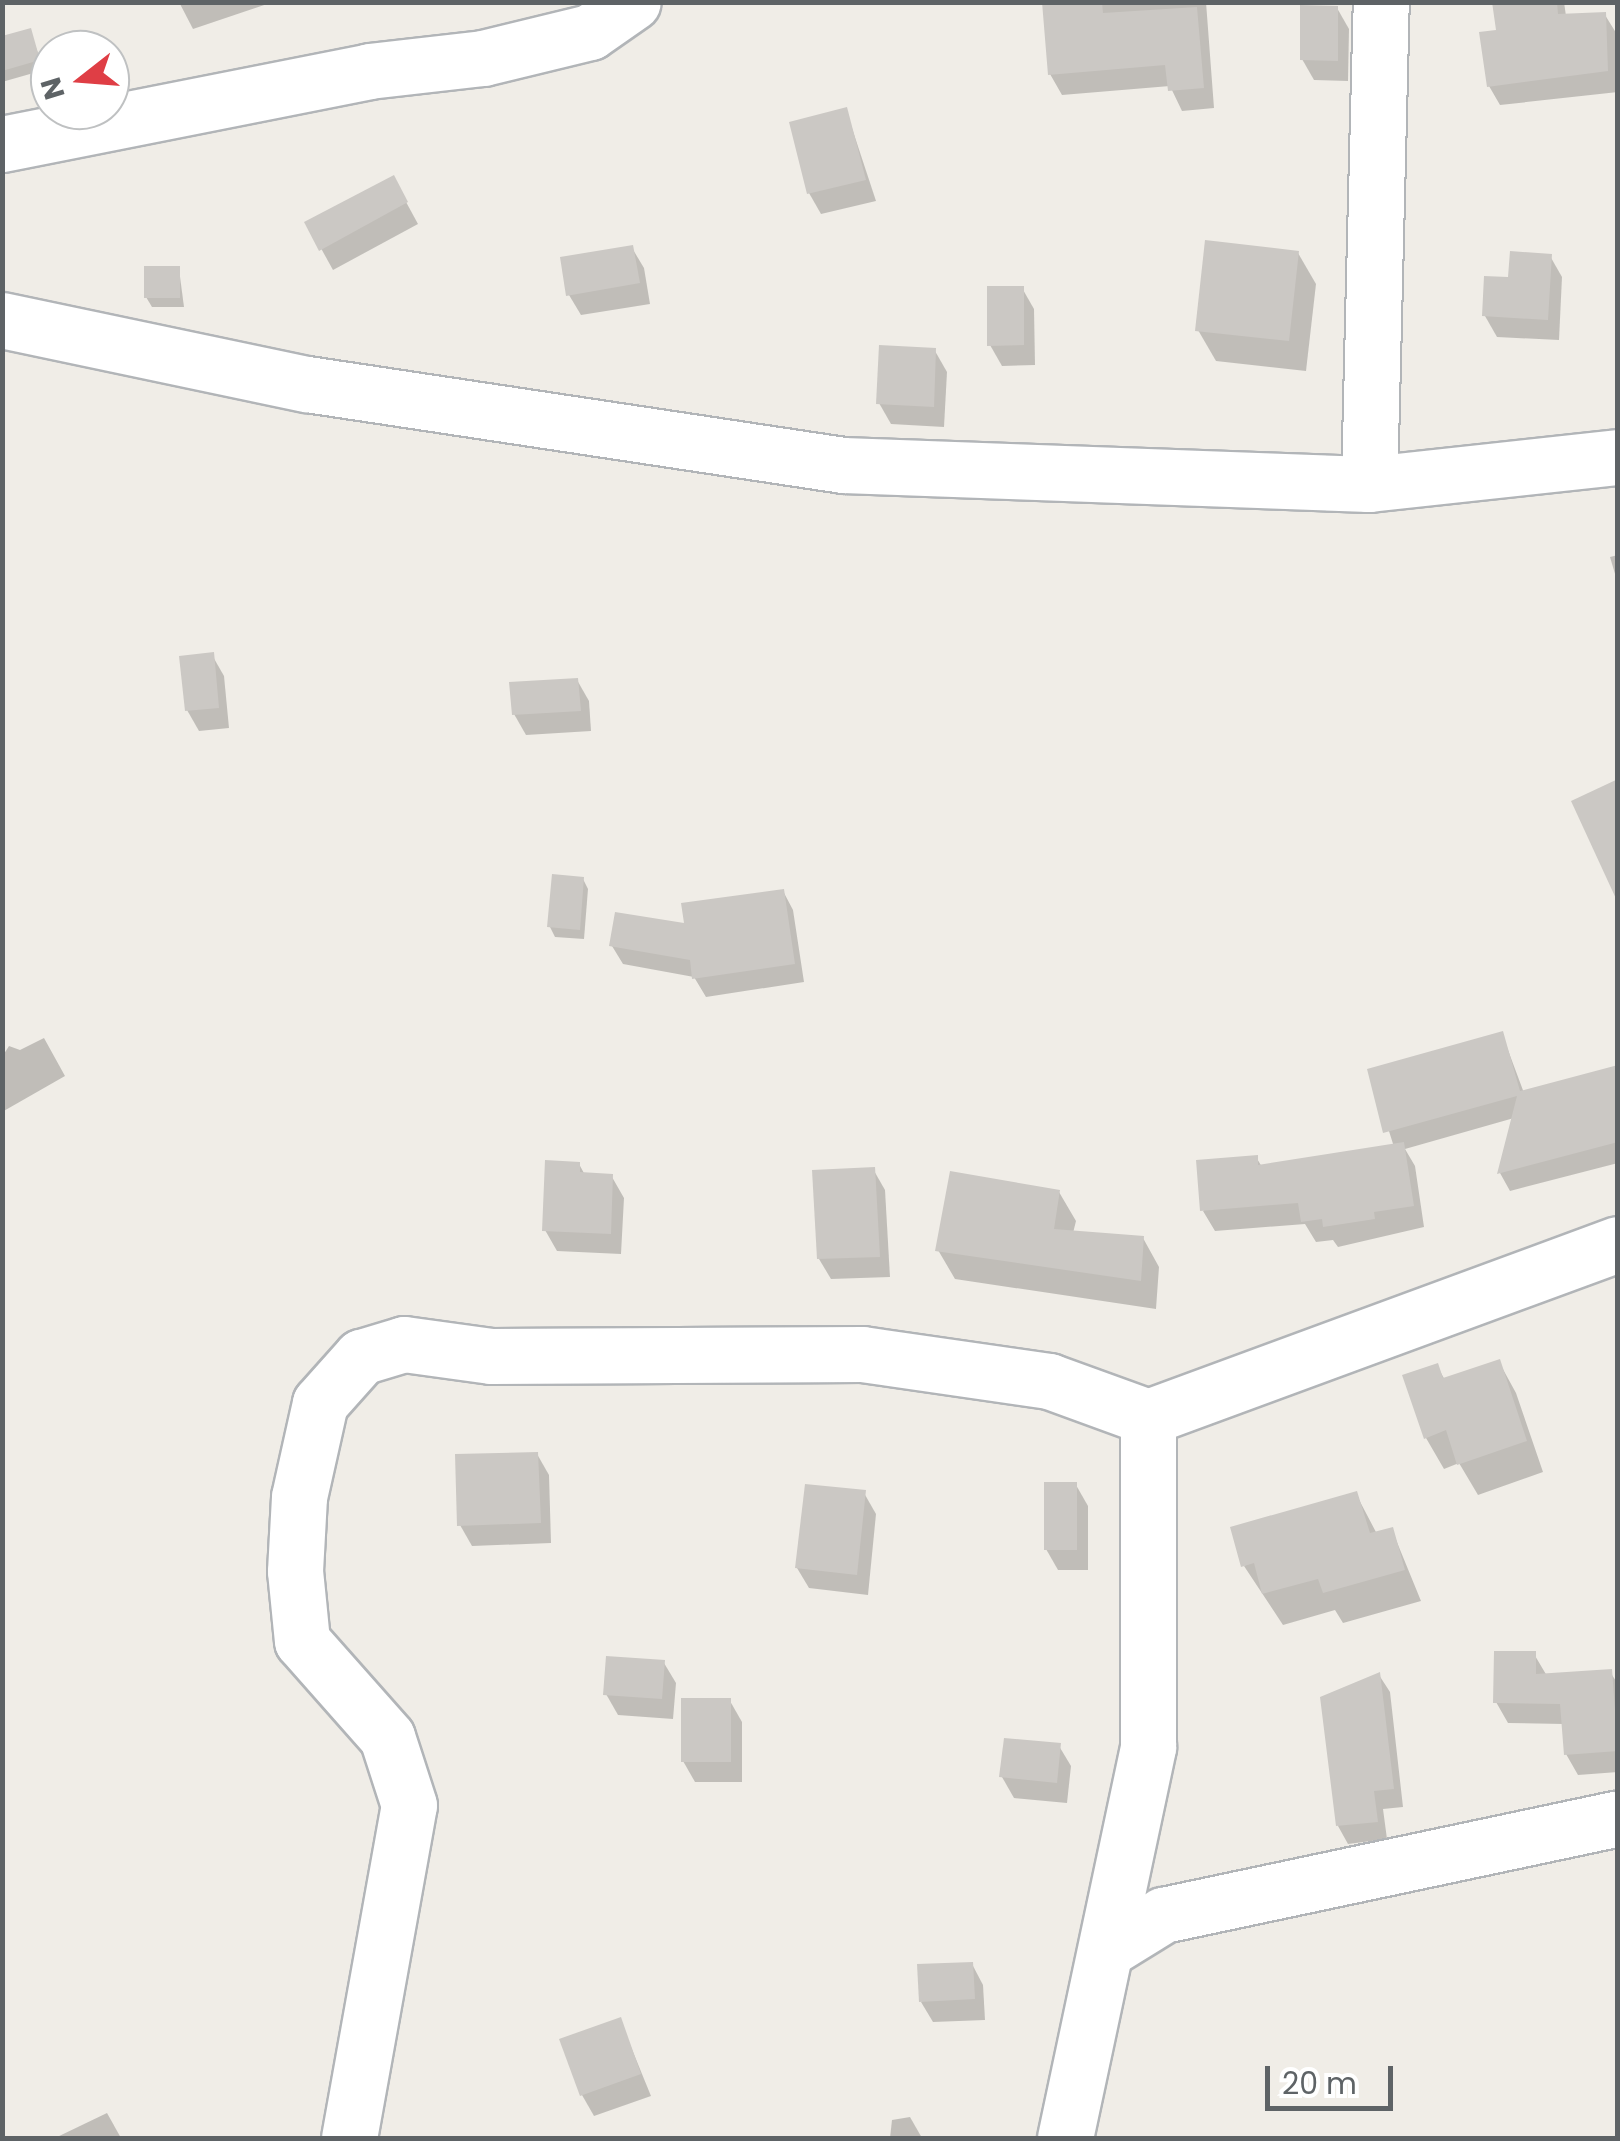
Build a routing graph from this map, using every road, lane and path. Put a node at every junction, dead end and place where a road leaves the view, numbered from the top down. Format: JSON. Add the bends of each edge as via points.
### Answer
{"nodes":[{"id":1,"x":633,"y":2,"type":"edge"},
{"id":2,"x":1382,"y":2,"type":"edge"},
{"id":3,"x":2,"y":144,"type":"edge"},
{"id":4,"x":2,"y":320,"type":"edge"},
{"id":5,"x":1618,"y":457,"type":"edge"},
{"id":6,"x":1369,"y":484,"type":"junction"},
{"id":7,"x":1618,"y":1244,"type":"edge"},
{"id":8,"x":1148,"y":1417,"type":"junction"},
{"id":9,"x":1618,"y":1818,"type":"edge"},
{"id":10,"x":1108,"y":1948,"type":"junction"},
{"id":11,"x":349,"y":2138,"type":"edge"},
{"id":12,"x":1065,"y":2138,"type":"edge"}],
"edges":[{"from":1,"to":3,"type":"street","via":[[590,32],[482,58],[369,71]]},
{"from":2,"to":6,"type":"street"},
{"from":4,"to":6,"type":"street","via":[[307,384],[843,465]]},
{"from":5,"to":6,"type":"street"},
{"from":7,"to":8,"type":"street"},
{"from":8,"to":10,"type":"street","via":[[1148,1747]]},
{"from":8,"to":11,"type":"street","via":[[1048,1381],[862,1354],[491,1356],[404,1344],[361,1357],[320,1403],[299,1496],[295,1570],[302,1640],[387,1737],[409,1805]]},
{"from":9,"to":10,"type":"street","via":[[1163,1915]]},
{"from":10,"to":12,"type":"street"}]}
